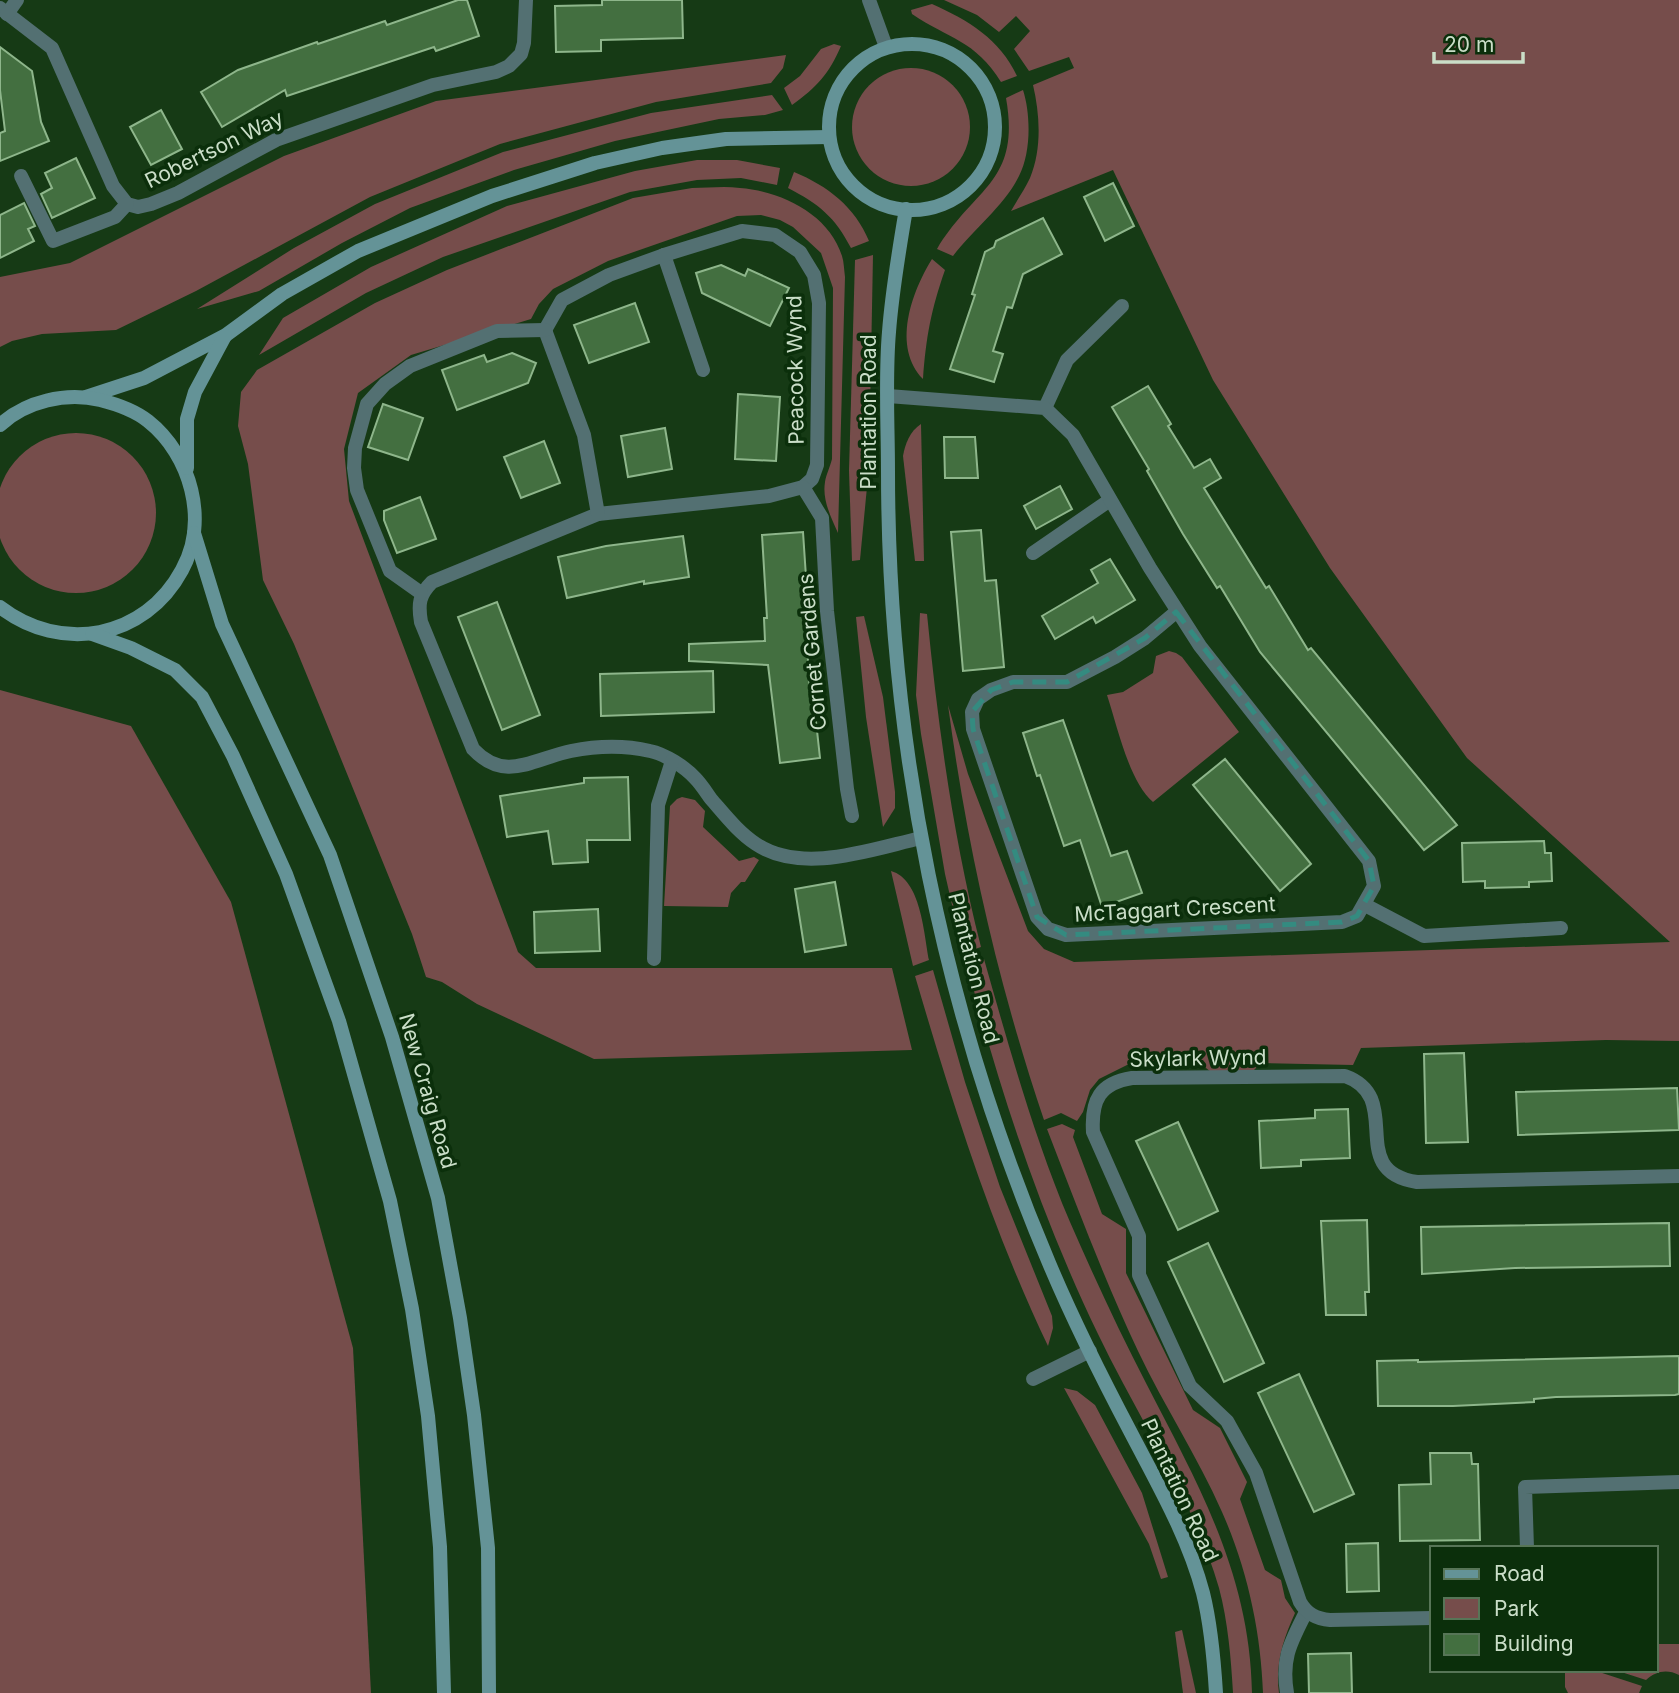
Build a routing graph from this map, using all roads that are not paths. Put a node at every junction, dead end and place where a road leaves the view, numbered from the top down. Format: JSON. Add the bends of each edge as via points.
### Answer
{"nodes":[{"id":1,"x":17,"y":0,"type":"edge"},
{"id":2,"x":526,"y":0,"type":"edge"},
{"id":3,"x":869,"y":0,"type":"edge"},
{"id":4,"x":4,"y":11,"type":"edge"},
{"id":5,"x":886,"y":47,"type":"junction"},
{"id":6,"x":829,"y":137,"type":"junction"},
{"id":7,"x":21,"y":176,"type":"dead end"},
{"id":8,"x":127,"y":204,"type":"junction"},
{"id":9,"x":906,"y":209,"type":"junction"},
{"id":10,"x":664,"y":255,"type":"junction"},
{"id":11,"x":1122,"y":306,"type":"dead end"},
{"id":12,"x":545,"y":330,"type":"junction"},
{"id":13,"x":226,"y":335,"type":"junction"},
{"id":14,"x":703,"y":370,"type":"dead end"},
{"id":15,"x":888,"y":396,"type":"junction"},
{"id":16,"x":86,"y":397,"type":"junction"},
{"id":17,"x":1045,"y":408,"type":"junction"},
{"id":18,"x":3,"y":420,"type":"edge"},
{"id":19,"x":187,"y":473,"type":"junction"},
{"id":20,"x":803,"y":487,"type":"junction"},
{"id":21,"x":1110,"y":499,"type":"junction"},
{"id":22,"x":598,"y":514,"type":"junction"},
{"id":23,"x":194,"y":533,"type":"junction"},
{"id":24,"x":1033,"y":553,"type":"dead end"},
{"id":25,"x":421,"y":593,"type":"junction"},
{"id":26,"x":0,"y":607,"type":"edge"},
{"id":27,"x":1176,"y":612,"type":"junction"},
{"id":28,"x":92,"y":634,"type":"junction"},
{"id":29,"x":672,"y":761,"type":"junction"},
{"id":30,"x":852,"y":816,"type":"dead end"},
{"id":31,"x":921,"y":838,"type":"junction"},
{"id":32,"x":1365,"y":905,"type":"junction"},
{"id":33,"x":1561,"y":928,"type":"dead end"},
{"id":34,"x":654,"y":959,"type":"dead end"},
{"id":35,"x":1679,"y":1176,"type":"edge"},
{"id":36,"x":1090,"y":1351,"type":"junction"},
{"id":37,"x":1033,"y":1379,"type":"dead end"},
{"id":38,"x":1679,"y":1482,"type":"edge"},
{"id":39,"x":1527,"y":1546,"type":"edge"},
{"id":40,"x":1306,"y":1612,"type":"junction"},
{"id":41,"x":1430,"y":1618,"type":"edge"},
{"id":42,"x":444,"y":1693,"type":"edge"},
{"id":43,"x":489,"y":1693,"type":"edge"},
{"id":44,"x":1216,"y":1693,"type":"edge"},
{"id":45,"x":1287,"y":1693,"type":"edge"}],
"edges":[{"from":1,"to":4,"type":"street"},
{"from":2,"to":8,"type":"street","name":"Robertson Way","via":[[524,43],[509,66],[433,85],[276,140],[178,193],[138,207]]},
{"from":3,"to":5,"type":"street"},
{"from":4,"to":8,"type":"street","name":"Robertson Way","via":[[52,48],[113,186]]},
{"from":5,"to":6,"type":"street","via":[[855,66],[839,87],[830,111]]},
{"from":5,"to":9,"type":"street","via":[[915,44],[940,49],[964,62],[980,79],[992,104],[995,134],[978,179],[957,197],[931,208]]},
{"from":6,"to":9,"type":"street","via":[[839,167],[855,188],[872,200]]},
{"from":6,"to":13,"type":"street","via":[[726,139],[662,148],[492,195],[358,251],[282,294]]},
{"from":7,"to":8,"type":"street","via":[[53,242],[115,217]]},
{"from":9,"to":15,"type":"street","name":"Plantation Road","via":[[888,336]]},
{"from":10,"to":12,"type":"street","name":"Peacock Wynd","via":[[609,275],[562,300]]},
{"from":10,"to":14,"type":"street"},
{"from":10,"to":20,"type":"street","name":"Peacock Wynd","via":[[742,231],[775,235],[800,252],[814,275],[820,303],[817,465]]},
{"from":11,"to":17,"type":"street","via":[[1067,360]]},
{"from":12,"to":22,"type":"street","via":[[584,435]]},
{"from":12,"to":25,"type":"street","via":[[497,331],[410,366],[367,404],[355,448],[357,490],[390,571]]},
{"from":13,"to":16,"type":"street","via":[[144,378]]},
{"from":13,"to":19,"type":"street","via":[[195,392],[187,419]]},
{"from":15,"to":17,"type":"street"},
{"from":15,"to":31,"type":"street","name":"Plantation Road","via":[[893,623]]},
{"from":16,"to":18,"type":"street","via":[[33,404]]},
{"from":16,"to":19,"type":"street","via":[[119,405],[148,420],[171,444]]},
{"from":17,"to":21,"type":"street","via":[[1073,435]]},
{"from":19,"to":23,"type":"street","via":[[195,502]]},
{"from":20,"to":22,"type":"street","via":[[769,496]]},
{"from":20,"to":30,"type":"street","name":"Cornet Gardens","via":[[822,518],[827,611]]},
{"from":21,"to":24,"type":"street"},
{"from":21,"to":27,"type":"street"},
{"from":22,"to":25,"type":"street","via":[[449,574]]},
{"from":23,"to":28,"type":"street","via":[[183,569],[160,600],[129,623]]},
{"from":23,"to":43,"type":"street","name":"New Craig Road","via":[[222,624],[330,855],[391,1037],[438,1198],[460,1318],[488,1548]]},
{"from":25,"to":29,"type":"street","via":[[421,622],[473,749],[485,761],[516,767],[570,751],[618,746],[652,751]]},
{"from":26,"to":28,"type":"street","via":[[18,621],[54,634]]},
{"from":27,"to":32,"type":"street","via":[[1369,861],[1374,886]]},
{"from":27,"to":32,"type":"street","name":"McTaggart Crescent","via":[[1125,651],[1067,682],[1013,682],[978,699],[972,712],[973,729],[1037,917],[1048,929],[1066,936],[1342,922],[1357,916]]},
{"from":28,"to":42,"type":"street","via":[[175,670],[202,697],[286,874],[339,1021],[390,1201],[412,1309],[440,1547]]},
{"from":29,"to":31,"type":"street","via":[[695,777],[735,828],[780,854],[821,859]]},
{"from":29,"to":34,"type":"street","via":[[658,806]]},
{"from":31,"to":36,"type":"street","name":"Plantation Road","via":[[948,963],[976,1062],[1011,1168]]},
{"from":32,"to":33,"type":"street","via":[[1424,936]]},
{"from":35,"to":40,"type":"street","name":"Skylark Wynd","via":[[1401,1180],[1384,1167],[1377,1152],[1375,1106],[1370,1094],[1358,1081],[1345,1076],[1132,1078],[1102,1090],[1092,1117],[1093,1132],[1139,1236],[1139,1275],[1190,1386],[1227,1421],[1256,1473]]},
{"from":36,"to":37,"type":"street"},
{"from":36,"to":44,"type":"street","name":"Plantation Road","via":[[1186,1544],[1203,1593]]},
{"from":38,"to":39,"type":"street","via":[[1525,1487]]},
{"from":40,"to":41,"type":"street","via":[[1330,1620]]},
{"from":40,"to":45,"type":"street","via":[[1288,1648]]}]}
